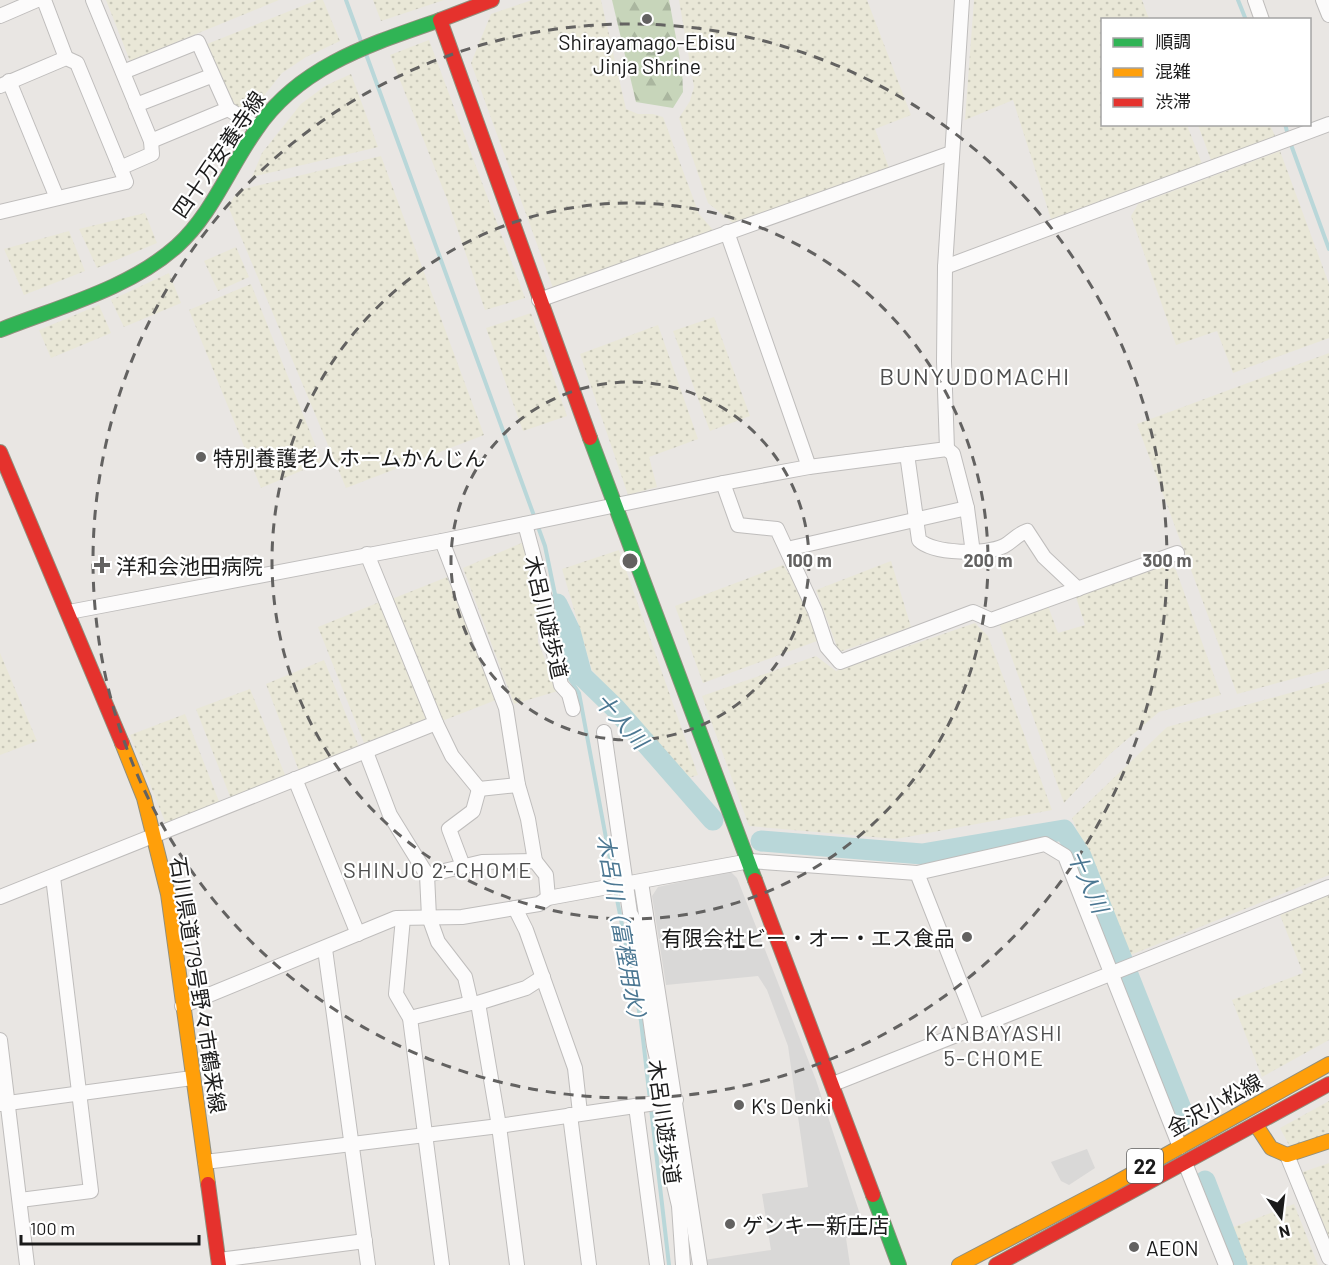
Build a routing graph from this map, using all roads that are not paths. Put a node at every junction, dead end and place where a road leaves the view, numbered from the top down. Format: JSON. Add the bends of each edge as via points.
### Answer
{"nodes":[{"id":1,"x":37,"y":0,"type":"edge"},
{"id":2,"x":44,"y":0,"type":"edge"},
{"id":3,"x":93,"y":0,"type":"edge"},
{"id":4,"x":492,"y":0,"type":"edge"},
{"id":5,"x":962,"y":0,"type":"edge"},
{"id":6,"x":1255,"y":0,"type":"edge"},
{"id":7,"x":1323,"y":0,"type":"edge"},
{"id":8,"x":1329,"y":15,"type":"edge"},
{"id":9,"x":0,"y":16,"type":"edge"},
{"id":10,"x":1261,"y":18,"type":"edge"},
{"id":11,"x":440,"y":20,"type":"junction"},
{"id":12,"x":66,"y":58,"type":"junction"},
{"id":13,"x":123,"y":72,"type":"junction"},
{"id":14,"x":211,"y":76,"type":"junction"},
{"id":15,"x":5,"y":84,"type":"edge"},
{"id":16,"x":136,"y":105,"type":"junction"},
{"id":17,"x":228,"y":109,"type":"junction"},
{"id":18,"x":1329,"y":124,"type":"edge"},
{"id":19,"x":257,"y":127,"type":"junction"},
{"id":20,"x":1301,"y":131,"type":"edge"},
{"id":21,"x":151,"y":141,"type":"junction"},
{"id":22,"x":951,"y":153,"type":"junction"},
{"id":23,"x":120,"y":168,"type":"junction"},
{"id":24,"x":57,"y":198,"type":"junction"},
{"id":25,"x":0,"y":212,"type":"edge"},
{"id":26,"x":727,"y":232,"type":"junction"},
{"id":27,"x":945,"y":267,"type":"junction"},
{"id":28,"x":539,"y":300,"type":"junction"},
{"id":29,"x":0,"y":330,"type":"edge"},
{"id":30,"x":947,"y":449,"type":"junction"},
{"id":31,"x":0,"y":452,"type":"edge"},
{"id":32,"x":907,"y":454,"type":"junction"},
{"id":33,"x":809,"y":467,"type":"junction"},
{"id":34,"x":723,"y":483,"type":"junction"},
{"id":35,"x":616,"y":504,"type":"junction"},
{"id":36,"x":967,"y":508,"type":"junction"},
{"id":37,"x":915,"y":519,"type":"junction"},
{"id":38,"x":534,"y":522,"type":"junction"},
{"id":39,"x":442,"y":541,"type":"junction"},
{"id":40,"x":787,"y":549,"type":"junction"},
{"id":41,"x":973,"y":553,"type":"junction"},
{"id":42,"x":1177,"y":553,"type":"dead end"},
{"id":43,"x":366,"y":554,"type":"junction"},
{"id":44,"x":1078,"y":589,"type":"junction"},
{"id":45,"x":69,"y":612,"type":"junction"},
{"id":46,"x":573,"y":709,"type":"dead end"},
{"id":47,"x":436,"y":723,"type":"junction"},
{"id":48,"x":604,"y":732,"type":"dead end"},
{"id":49,"x":366,"y":752,"type":"junction"},
{"id":50,"x":295,"y":779,"type":"junction"},
{"id":51,"x":518,"y":785,"type":"junction"},
{"id":52,"x":479,"y":789,"type":"junction"},
{"id":53,"x":154,"y":836,"type":"junction"},
{"id":54,"x":535,"y":861,"type":"junction"},
{"id":55,"x":750,"y":861,"type":"junction"},
{"id":56,"x":463,"y":866,"type":"junction"},
{"id":57,"x":917,"y":873,"type":"junction"},
{"id":58,"x":428,"y":875,"type":"junction"},
{"id":59,"x":53,"y":876,"type":"junction"},
{"id":60,"x":641,"y":882,"type":"junction"},
{"id":61,"x":625,"y":884,"type":"junction"},
{"id":62,"x":1329,"y":887,"type":"edge"},
{"id":63,"x":0,"y":897,"type":"edge"},
{"id":64,"x":548,"y":898,"type":"junction"},
{"id":65,"x":515,"y":908,"type":"junction"},
{"id":66,"x":429,"y":917,"type":"junction"},
{"id":67,"x":403,"y":918,"type":"junction"},
{"id":68,"x":358,"y":934,"type":"junction"},
{"id":69,"x":325,"y":949,"type":"junction"},
{"id":70,"x":1120,"y":969,"type":"junction"},
{"id":71,"x":543,"y":977,"type":"junction"},
{"id":72,"x":475,"y":1003,"type":"junction"},
{"id":73,"x":183,"y":1006,"type":"junction"},
{"id":74,"x":410,"y":1018,"type":"junction"},
{"id":75,"x":978,"y":1028,"type":"junction"},
{"id":76,"x":0,"y":1040,"type":"edge"},
{"id":77,"x":1329,"y":1064,"type":"edge"},
{"id":78,"x":192,"y":1078,"type":"junction"},
{"id":79,"x":833,"y":1084,"type":"junction"},
{"id":80,"x":1329,"y":1084,"type":"edge"},
{"id":81,"x":79,"y":1094,"type":"junction"},
{"id":82,"x":4,"y":1103,"type":"edge"},
{"id":83,"x":657,"y":1103,"type":"junction"},
{"id":84,"x":575,"y":1114,"type":"junction"},
{"id":85,"x":1256,"y":1125,"type":"junction"},
{"id":86,"x":499,"y":1126,"type":"junction"},
{"id":87,"x":425,"y":1134,"type":"junction"},
{"id":88,"x":1329,"y":1141,"type":"edge"},
{"id":89,"x":352,"y":1142,"type":"junction"},
{"id":90,"x":1180,"y":1147,"type":"junction"},
{"id":91,"x":1287,"y":1155,"type":"junction"},
{"id":92,"x":205,"y":1162,"type":"junction"},
{"id":93,"x":1185,"y":1163,"type":"junction"},
{"id":94,"x":20,"y":1200,"type":"junction"},
{"id":95,"x":365,"y":1241,"type":"junction"},
{"id":96,"x":290,"y":1251,"type":"junction"},
{"id":97,"x":1329,"y":1258,"type":"edge"},
{"id":98,"x":219,"y":1262,"type":"edge"},
{"id":99,"x":27,"y":1265,"type":"edge"},
{"id":100,"x":292,"y":1265,"type":"edge"},
{"id":101,"x":368,"y":1265,"type":"edge"},
{"id":102,"x":442,"y":1265,"type":"edge"},
{"id":103,"x":517,"y":1265,"type":"edge"},
{"id":104,"x":589,"y":1265,"type":"edge"},
{"id":105,"x":657,"y":1265,"type":"edge"},
{"id":106,"x":683,"y":1265,"type":"edge"},
{"id":107,"x":700,"y":1265,"type":"edge"},
{"id":108,"x":899,"y":1265,"type":"edge"},
{"id":109,"x":959,"y":1265,"type":"edge"},
{"id":110,"x":996,"y":1265,"type":"edge"},
{"id":111,"x":1226,"y":1265,"type":"edge"}],
"edges":[{"from":1,"to":9,"type":"street"},
{"from":2,"to":12,"type":"street"},
{"from":3,"to":13,"type":"street"},
{"from":4,"to":11,"type":"street","name":"四十万安養寺線"},
{"from":5,"to":22,"type":"street"},
{"from":6,"to":10,"type":"street"},
{"from":7,"to":8,"type":"street"},
{"from":11,"to":19,"type":"street","name":"四十万安養寺線","via":[[373,43],[304,77],[275,102]]},
{"from":11,"to":28,"type":"street"},
{"from":12,"to":15,"type":"street"},
{"from":12,"to":23,"type":"street","via":[[76,63]]},
{"from":13,"to":14,"type":"street","via":[[198,42]]},
{"from":13,"to":16,"type":"street"},
{"from":14,"to":16,"type":"street"},
{"from":14,"to":17,"type":"street"},
{"from":15,"to":24,"type":"street"},
{"from":16,"to":21,"type":"street"},
{"from":17,"to":19,"type":"street"},
{"from":17,"to":21,"type":"street"},
{"from":18,"to":20,"type":"street"},
{"from":19,"to":29,"type":"street","name":"四十万安養寺線","via":[[200,223],[175,248],[103,289]]},
{"from":20,"to":27,"type":"street"},
{"from":21,"to":23,"type":"street","via":[[152,154]]},
{"from":22,"to":26,"type":"street"},
{"from":22,"to":27,"type":"street"},
{"from":23,"to":24,"type":"street","via":[[126,182]]},
{"from":24,"to":25,"type":"street"},
{"from":26,"to":28,"type":"street"},
{"from":26,"to":33,"type":"street"},
{"from":27,"to":30,"type":"street"},
{"from":28,"to":35,"type":"street"},
{"from":30,"to":32,"type":"street"},
{"from":30,"to":36,"type":"street","via":[[953,454]]},
{"from":31,"to":45,"type":"street","name":"石川県道179号野々市鶴来線"},
{"from":32,"to":33,"type":"street"},
{"from":32,"to":37,"type":"street"},
{"from":33,"to":34,"type":"street"},
{"from":34,"to":35,"type":"street"},
{"from":34,"to":40,"type":"street","via":[[738,525],[777,529]]},
{"from":35,"to":38,"type":"street"},
{"from":35,"to":55,"type":"street"},
{"from":36,"to":37,"type":"street"},
{"from":36,"to":41,"type":"street"},
{"from":37,"to":40,"type":"street"},
{"from":37,"to":41,"type":"street","via":[[919,540],[925,546]]},
{"from":38,"to":39,"type":"street"},
{"from":38,"to":46,"type":"street","name":"木呂川遊歩道","via":[[549,632],[561,685],[569,694]]},
{"from":39,"to":43,"type":"street"},
{"from":39,"to":51,"type":"street","via":[[506,708]]},
{"from":40,"to":44,"type":"street","via":[[827,647],[840,662],[973,612],[991,620]]},
{"from":41,"to":44,"type":"street","via":[[1005,546],[1015,535],[1027,531],[1044,557]]},
{"from":42,"to":44,"type":"street"},
{"from":43,"to":45,"type":"street"},
{"from":43,"to":47,"type":"street"},
{"from":45,"to":53,"type":"street","name":"石川県道179号野々市鶴来線","via":[[144,798]]},
{"from":47,"to":49,"type":"street"},
{"from":47,"to":52,"type":"street","via":[[452,756]]},
{"from":48,"to":61,"type":"street","name":"木呂川遊歩道"},
{"from":49,"to":50,"type":"street"},
{"from":49,"to":58,"type":"street","via":[[390,815]]},
{"from":50,"to":53,"type":"street"},
{"from":50,"to":68,"type":"street"},
{"from":51,"to":52,"type":"street"},
{"from":51,"to":54,"type":"street"},
{"from":52,"to":56,"type":"street","via":[[473,811],[449,828]]},
{"from":53,"to":59,"type":"street"},
{"from":53,"to":73,"type":"street","name":"石川県道179号野々市鶴来線","via":[[168,894]]},
{"from":54,"to":56,"type":"street"},
{"from":54,"to":64,"type":"street","via":[[546,876]]},
{"from":55,"to":57,"type":"street"},
{"from":55,"to":60,"type":"street"},
{"from":55,"to":79,"type":"street"},
{"from":56,"to":58,"type":"street"},
{"from":57,"to":70,"type":"street","via":[[1046,844],[1065,856]]},
{"from":57,"to":75,"type":"street"},
{"from":58,"to":66,"type":"street"},
{"from":59,"to":63,"type":"street"},
{"from":59,"to":81,"type":"street"},
{"from":60,"to":61,"type":"street"},
{"from":60,"to":83,"type":"street"},
{"from":61,"to":64,"type":"street"},
{"from":61,"to":83,"type":"street","name":"木呂川遊歩道","via":[[630,913],[637,926],[654,1046]]},
{"from":62,"to":70,"type":"street"},
{"from":64,"to":65,"type":"street"},
{"from":65,"to":66,"type":"street","via":[[462,917]]},
{"from":65,"to":71,"type":"street"},
{"from":66,"to":67,"type":"street"},
{"from":66,"to":72,"type":"street","via":[[438,942],[465,977]]},
{"from":67,"to":68,"type":"street"},
{"from":67,"to":74,"type":"street","via":[[396,994]]},
{"from":68,"to":69,"type":"street"},
{"from":69,"to":73,"type":"street"},
{"from":69,"to":89,"type":"street"},
{"from":70,"to":75,"type":"street"},
{"from":70,"to":90,"type":"street"},
{"from":71,"to":72,"type":"street","via":[[526,988]]},
{"from":71,"to":84,"type":"street","via":[[575,1068]]},
{"from":72,"to":74,"type":"street"},
{"from":72,"to":86,"type":"street"},
{"from":73,"to":78,"type":"street","name":"石川県道179号野々市鶴来線"},
{"from":74,"to":87,"type":"street"},
{"from":75,"to":79,"type":"street"},
{"from":76,"to":82,"type":"street"},
{"from":77,"to":90,"type":"street","name":"金沢小松線","number":"22"},
{"from":78,"to":81,"type":"street"},
{"from":78,"to":92,"type":"street","name":"石川県道179号野々市鶴来線"},
{"from":79,"to":108,"type":"street"},
{"from":80,"to":85,"type":"street","name":"金沢小松線","number":"22"},
{"from":81,"to":82,"type":"street"},
{"from":81,"to":94,"type":"street","via":[[91,1191]]},
{"from":82,"to":94,"type":"street"},
{"from":83,"to":84,"type":"street"},
{"from":83,"to":105,"type":"street"},
{"from":83,"to":106,"type":"street","name":"木呂川遊歩道","via":[[679,1206]]},
{"from":83,"to":107,"type":"street"},
{"from":84,"to":86,"type":"street"},
{"from":84,"to":104,"type":"street"},
{"from":85,"to":91,"type":"street","via":[[1271,1148]]},
{"from":85,"to":93,"type":"street","name":"金沢小松線","number":"22"},
{"from":86,"to":87,"type":"street"},
{"from":86,"to":103,"type":"street"},
{"from":87,"to":89,"type":"street"},
{"from":87,"to":102,"type":"street"},
{"from":88,"to":91,"type":"street"},
{"from":89,"to":92,"type":"street"},
{"from":89,"to":95,"type":"street"},
{"from":90,"to":109,"type":"street","name":"金沢小松線","number":"22"},
{"from":91,"to":97,"type":"street"},
{"from":92,"to":98,"type":"street","name":"石川県道179号野々市鶴来線"},
{"from":93,"to":110,"type":"street","name":"金沢小松線","number":"22"},
{"from":93,"to":111,"type":"street"},
{"from":94,"to":99,"type":"street"},
{"from":95,"to":96,"type":"street"},
{"from":95,"to":101,"type":"street"},
{"from":96,"to":98,"type":"street"},
{"from":96,"to":100,"type":"street"}]}
